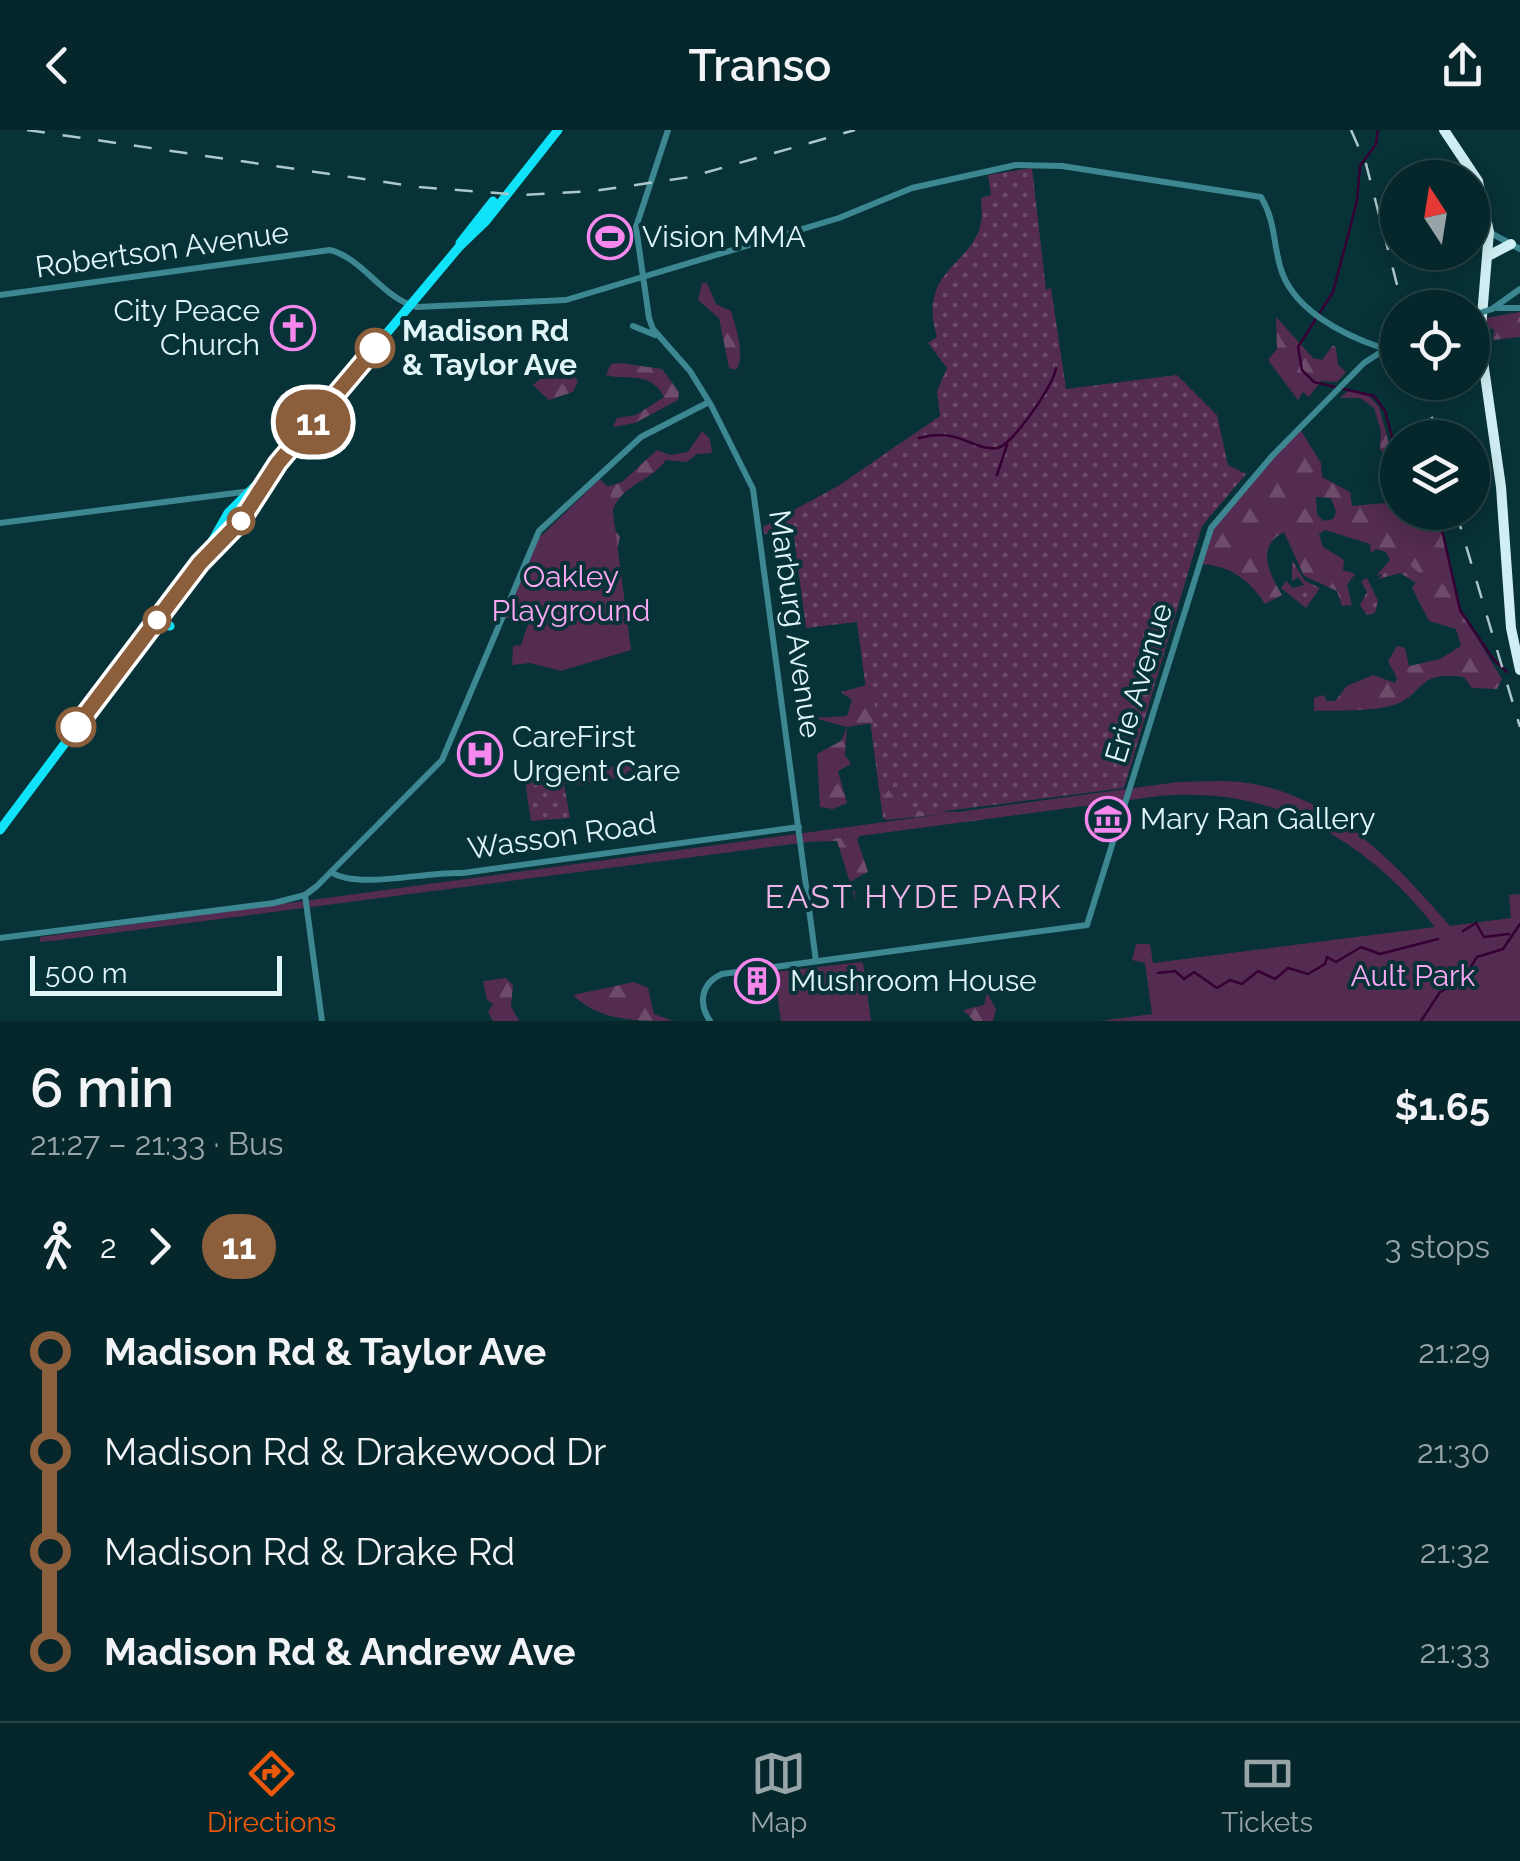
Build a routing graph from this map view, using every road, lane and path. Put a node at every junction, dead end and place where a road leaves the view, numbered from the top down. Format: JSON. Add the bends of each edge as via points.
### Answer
{"nodes":[{"id":1,"x":555,"y":130,"type":"edge"},
{"id":2,"x":668,"y":130,"type":"edge"},
{"id":3,"x":1441,"y":130,"type":"edge"},
{"id":4,"x":1465,"y":160,"type":"edge"},
{"id":5,"x":1490,"y":232,"type":"edge"},
{"id":6,"x":1516,"y":246,"type":"edge"},
{"id":7,"x":1490,"y":256,"type":"edge"},
{"id":8,"x":1488,"y":270,"type":"edge"},
{"id":9,"x":640,"y":277,"type":"junction"},
{"id":10,"x":1520,"y":288,"type":"edge"},
{"id":11,"x":422,"y":292,"type":"junction"},
{"id":12,"x":0,"y":295,"type":"edge"},
{"id":13,"x":410,"y":306,"type":"junction"},
{"id":14,"x":427,"y":307,"type":"junction"},
{"id":15,"x":1494,"y":308,"type":"junction"},
{"id":16,"x":1520,"y":308,"type":"edge"},
{"id":17,"x":1490,"y":309,"type":"edge"},
{"id":18,"x":633,"y":326,"type":"dead end"},
{"id":19,"x":657,"y":336,"type":"junction"},
{"id":20,"x":1380,"y":343,"type":"edge"},
{"id":21,"x":1366,"y":344,"type":"junction"},
{"id":22,"x":1380,"y":348,"type":"edge"},
{"id":23,"x":1380,"y":350,"type":"edge"},
{"id":24,"x":1364,"y":363,"type":"junction"},
{"id":25,"x":708,"y":402,"type":"junction"},
{"id":26,"x":278,"y":463,"type":"junction"},
{"id":27,"x":268,"y":471,"type":"junction"},
{"id":28,"x":264,"y":486,"type":"junction"},
{"id":29,"x":249,"y":491,"type":"junction"},
{"id":30,"x":228,"y":494,"type":"junction"},
{"id":31,"x":236,"y":504,"type":"junction"},
{"id":32,"x":0,"y":523,"type":"edge"},
{"id":33,"x":211,"y":548,"type":"junction"},
{"id":34,"x":155,"y":622,"type":"junction"},
{"id":35,"x":170,"y":626,"type":"dead end"},
{"id":36,"x":1520,"y":670,"type":"edge"},
{"id":37,"x":2,"y":807,"type":"edge"},
{"id":38,"x":14,"y":810,"type":"junction"},
{"id":39,"x":0,"y":830,"type":"edge"},
{"id":40,"x":800,"y":830,"type":"junction"},
{"id":41,"x":331,"y":872,"type":"junction"},
{"id":42,"x":305,"y":895,"type":"junction"},
{"id":43,"x":0,"y":938,"type":"edge"},
{"id":44,"x":816,"y":961,"type":"junction"},
{"id":45,"x":322,"y":1021,"type":"edge"},
{"id":46,"x":710,"y":1021,"type":"edge"}],
"edges":[{"from":1,"to":11,"type":"main road"},
{"from":2,"to":9,"type":"street","name":"Marburg Avenue","via":[[636,223]]},
{"from":3,"to":4,"type":"highway"},
{"from":5,"to":6,"type":"street"},
{"from":6,"to":7,"type":"highway"},
{"from":8,"to":36,"type":"highway","via":[[1480,340]]},
{"from":9,"to":14,"type":"street","via":[[566,300]]},
{"from":9,"to":19,"type":"street","name":"Marburg Avenue"},
{"from":9,"to":21,"type":"street","via":[[839,218],[912,188],[1016,165],[1062,166],[1261,197],[1273,220],[1284,278],[1319,315]]},
{"from":10,"to":15,"type":"street"},
{"from":11,"to":13,"type":"main road"},
{"from":11,"to":14,"type":"main road"},
{"from":12,"to":13,"type":"street","name":"Robertson Avenue","via":[[330,250]]},
{"from":13,"to":14,"type":"street"},
{"from":13,"to":26,"type":"main road"},
{"from":15,"to":16,"type":"street"},
{"from":15,"to":17,"type":"street","bridge":true},
{"from":18,"to":19,"type":"street"},
{"from":19,"to":25,"type":"street","name":"Marburg Avenue"},
{"from":20,"to":21,"type":"street"},
{"from":21,"to":22,"type":"street"},
{"from":21,"to":24,"type":"street"},
{"from":23,"to":24,"type":"street","name":"Erie Avenue"},
{"from":24,"to":44,"type":"street","name":"Erie Avenue","via":[[1211,528],[1084,926]]},
{"from":25,"to":40,"type":"street","name":"Marburg Avenue","via":[[754,489]]},
{"from":25,"to":41,"type":"street","via":[[640,437],[539,531],[445,756]]},
{"from":26,"to":27,"type":"main road"},
{"from":26,"to":28,"type":"main road"},
{"from":27,"to":28,"type":"main road"},
{"from":27,"to":29,"type":"main road"},
{"from":28,"to":29,"type":"street"},
{"from":28,"to":33,"type":"main road"},
{"from":29,"to":30,"type":"street"},
{"from":29,"to":31,"type":"main road"},
{"from":30,"to":31,"type":"main road"},
{"from":30,"to":32,"type":"street"},
{"from":31,"to":33,"type":"main road"},
{"from":33,"to":34,"type":"main road"},
{"from":34,"to":35,"type":"main road"},
{"from":34,"to":38,"type":"main road"},
{"from":37,"to":38,"type":"main road"},
{"from":38,"to":39,"type":"main road"},
{"from":40,"to":41,"type":"street","name":"Wasson Road","via":[[462,874],[356,880]]},
{"from":40,"to":44,"type":"street","name":"Marburg Avenue"},
{"from":41,"to":42,"type":"street"},
{"from":42,"to":43,"type":"street"},
{"from":42,"to":45,"type":"street"},
{"from":44,"to":46,"type":"street","name":"Erie Avenue","via":[[715,977],[702,999]]}]}
